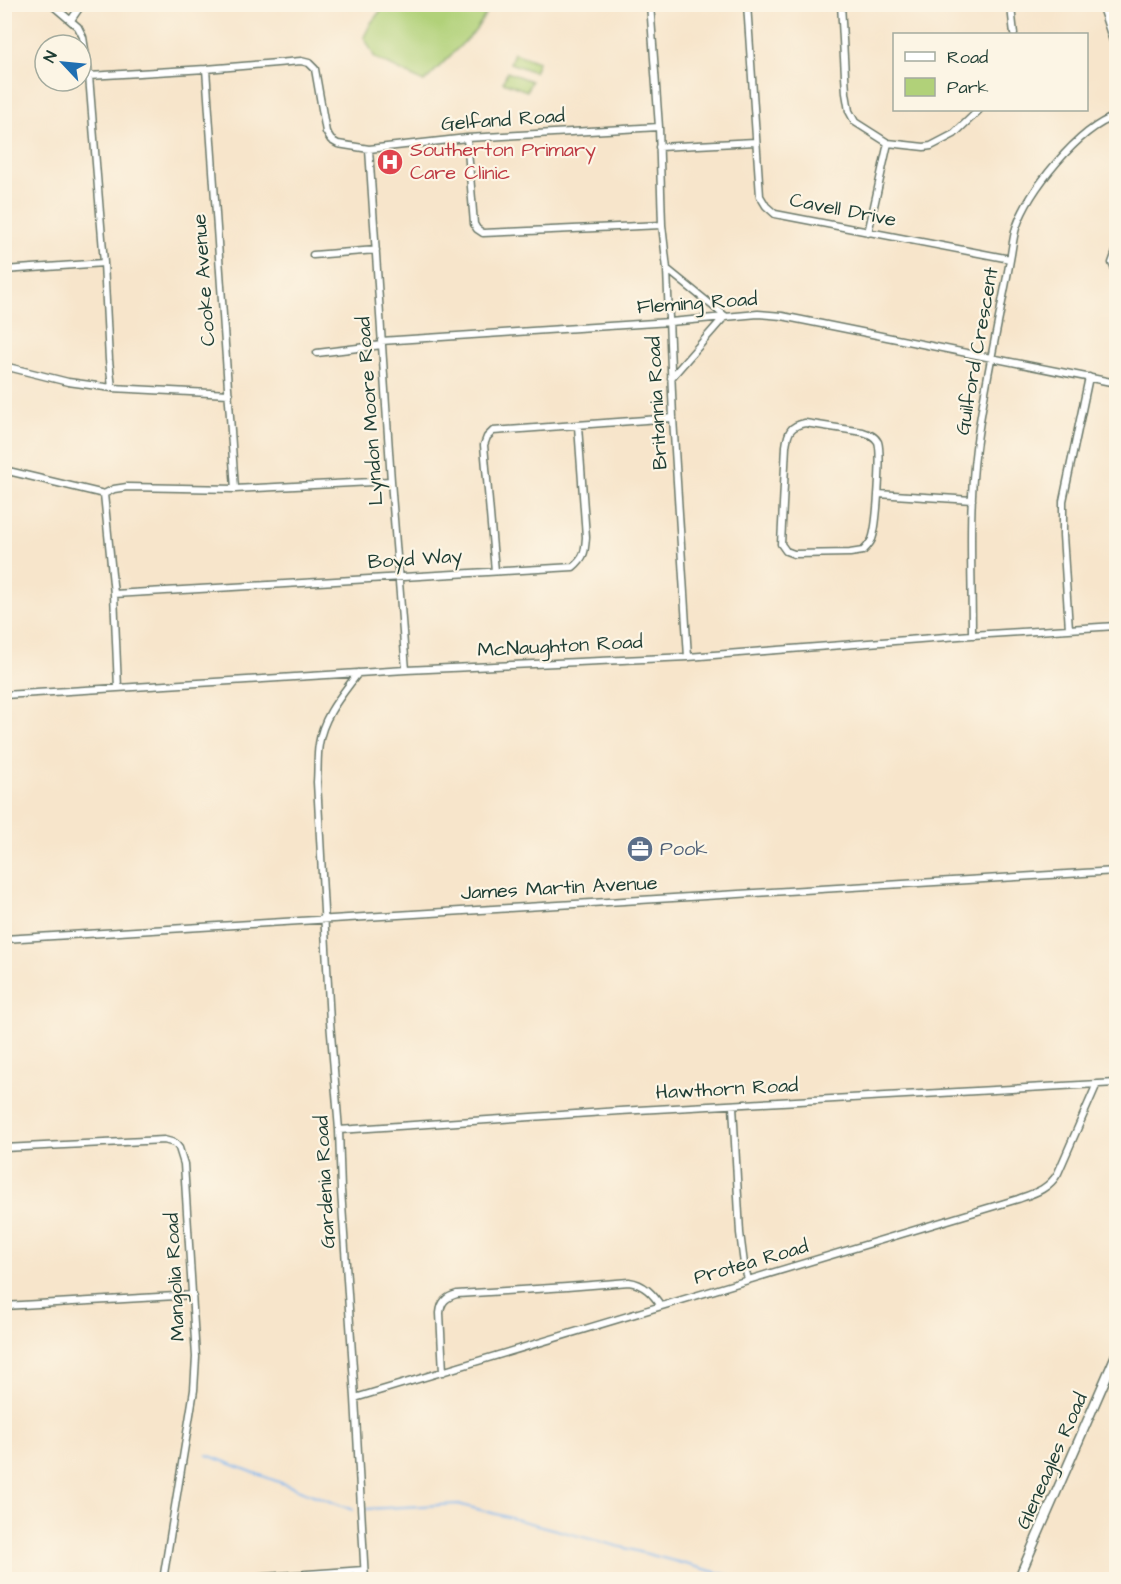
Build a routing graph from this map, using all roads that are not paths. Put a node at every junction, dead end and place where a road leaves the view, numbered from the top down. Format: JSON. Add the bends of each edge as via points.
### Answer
{"nodes":[{"id":1,"x":51,"y":4,"type":"edge"},
{"id":2,"x":82,"y":4,"type":"edge"},
{"id":3,"x":650,"y":4,"type":"edge"},
{"id":4,"x":747,"y":4,"type":"edge"},
{"id":5,"x":841,"y":4,"type":"edge"},
{"id":6,"x":1019,"y":4,"type":"edge"},
{"id":7,"x":1101,"y":4,"type":"edge"},
{"id":8,"x":1010,"y":6,"type":"edge"},
{"id":9,"x":71,"y":20,"type":"junction"},
{"id":10,"x":82,"y":33,"type":"edge"},
{"id":11,"x":1014,"y":33,"type":"edge"},
{"id":12,"x":1116,"y":50,"type":"edge"},
{"id":13,"x":206,"y":69,"type":"junction"},
{"id":14,"x":93,"y":76,"type":"edge"},
{"id":15,"x":90,"y":93,"type":"edge"},
{"id":16,"x":978,"y":111,"type":"edge"},
{"id":17,"x":1116,"y":116,"type":"edge"},
{"id":18,"x":659,"y":127,"type":"junction"},
{"id":19,"x":467,"y":138,"type":"junction"},
{"id":20,"x":755,"y":142,"type":"junction"},
{"id":21,"x":888,"y":143,"type":"junction"},
{"id":22,"x":659,"y":147,"type":"junction"},
{"id":23,"x":369,"y":149,"type":"junction"},
{"id":24,"x":662,"y":225,"type":"junction"},
{"id":25,"x":868,"y":232,"type":"junction"},
{"id":26,"x":376,"y":250,"type":"junction"},
{"id":27,"x":1116,"y":252,"type":"edge"},
{"id":28,"x":313,"y":255,"type":"dead end"},
{"id":29,"x":1010,"y":259,"type":"junction"},
{"id":30,"x":104,"y":263,"type":"junction"},
{"id":31,"x":667,"y":269,"type":"junction"},
{"id":32,"x":4,"y":270,"type":"edge"},
{"id":33,"x":1116,"y":272,"type":"edge"},
{"id":34,"x":725,"y":316,"type":"junction"},
{"id":35,"x":670,"y":322,"type":"junction"},
{"id":36,"x":382,"y":343,"type":"junction"},
{"id":37,"x":317,"y":353,"type":"dead end"},
{"id":38,"x":991,"y":358,"type":"junction"},
{"id":39,"x":4,"y":366,"type":"edge"},
{"id":40,"x":1089,"y":377,"type":"junction"},
{"id":41,"x":671,"y":378,"type":"junction"},
{"id":42,"x":1116,"y":383,"type":"edge"},
{"id":43,"x":112,"y":388,"type":"junction"},
{"id":44,"x":229,"y":394,"type":"junction"},
{"id":45,"x":673,"y":418,"type":"junction"},
{"id":46,"x":578,"y":426,"type":"junction"},
{"id":47,"x":4,"y":470,"type":"edge"},
{"id":48,"x":391,"y":481,"type":"junction"},
{"id":49,"x":234,"y":489,"type":"junction"},
{"id":50,"x":104,"y":494,"type":"junction"},
{"id":51,"x":878,"y":494,"type":"junction"},
{"id":52,"x":972,"y":500,"type":"junction"},
{"id":53,"x":495,"y":571,"type":"junction"},
{"id":54,"x":399,"y":577,"type":"junction"},
{"id":55,"x":114,"y":594,"type":"junction"},
{"id":56,"x":1116,"y":626,"type":"edge"},
{"id":57,"x":1069,"y":629,"type":"junction"},
{"id":58,"x":972,"y":635,"type":"junction"},
{"id":59,"x":688,"y":657,"type":"junction"},
{"id":60,"x":406,"y":670,"type":"junction"},
{"id":61,"x":358,"y":673,"type":"junction"},
{"id":62,"x":118,"y":688,"type":"junction"},
{"id":63,"x":4,"y":695,"type":"edge"},
{"id":64,"x":1116,"y":871,"type":"edge"},
{"id":65,"x":324,"y":918,"type":"junction"},
{"id":66,"x":4,"y":939,"type":"edge"},
{"id":67,"x":1116,"y":1083,"type":"edge"},
{"id":68,"x":1096,"y":1086,"type":"junction"},
{"id":69,"x":733,"y":1106,"type":"junction"},
{"id":70,"x":339,"y":1130,"type":"junction"},
{"id":71,"x":4,"y":1148,"type":"edge"},
{"id":72,"x":748,"y":1279,"type":"junction"},
{"id":73,"x":193,"y":1295,"type":"junction"},
{"id":74,"x":4,"y":1306,"type":"edge"},
{"id":75,"x":661,"y":1306,"type":"junction"},
{"id":76,"x":1116,"y":1355,"type":"edge"},
{"id":77,"x":443,"y":1372,"type":"junction"},
{"id":78,"x":355,"y":1398,"type":"junction"},
{"id":79,"x":364,"y":1570,"type":"junction"},
{"id":80,"x":163,"y":1580,"type":"edge"},
{"id":81,"x":223,"y":1580,"type":"edge"},
{"id":82,"x":365,"y":1580,"type":"edge"},
{"id":83,"x":1018,"y":1580,"type":"edge"}],
"edges":[{"from":1,"to":9,"type":"street"},
{"from":2,"to":9,"type":"street"},
{"from":3,"to":18,"type":"street","name":"Britannia Road"},
{"from":4,"to":20,"type":"street","name":"Cavell Drive"},
{"from":5,"to":21,"type":"street","via":[[849,111],[855,122]]},
{"from":6,"to":8,"type":"street"},
{"from":7,"to":12,"type":"street"},
{"from":8,"to":11,"type":"street"},
{"from":9,"to":10,"type":"street"},
{"from":13,"to":14,"type":"street","name":"Gelfand Road"},
{"from":13,"to":23,"type":"street","name":"Gelfand Road","via":[[309,63],[315,69],[326,132],[331,140]]},
{"from":13,"to":44,"type":"street","name":"Cooke Avenue"},
{"from":15,"to":30,"type":"street"},
{"from":16,"to":21,"type":"street","via":[[954,134],[931,146]]},
{"from":17,"to":29,"type":"street","name":"Guilford Crescent","via":[[1077,140],[1035,189],[1016,229]]},
{"from":18,"to":19,"type":"street","name":"Gelfand Road"},
{"from":18,"to":22,"type":"street","name":"Britannia Road"},
{"from":19,"to":23,"type":"street","name":"Gelfand Road"},
{"from":19,"to":24,"type":"street","via":[[474,224],[483,233]]},
{"from":20,"to":22,"type":"street"},
{"from":20,"to":25,"type":"street","name":"Cavell Drive","via":[[760,196],[775,214]]},
{"from":21,"to":25,"type":"street"},
{"from":22,"to":24,"type":"street","name":"Britannia Road"},
{"from":23,"to":26,"type":"street","name":"Lyndon Moore Road"},
{"from":24,"to":31,"type":"street","name":"Britannia Road"},
{"from":25,"to":29,"type":"street","name":"Cavell Drive"},
{"from":26,"to":28,"type":"street"},
{"from":26,"to":36,"type":"street","name":"Lyndon Moore Road"},
{"from":27,"to":33,"type":"street","via":[[1112,263]]},
{"from":29,"to":38,"type":"street","name":"Guilford Crescent"},
{"from":30,"to":32,"type":"street"},
{"from":30,"to":43,"type":"street"},
{"from":31,"to":34,"type":"street"},
{"from":31,"to":35,"type":"street","name":"Britannia Road"},
{"from":34,"to":35,"type":"street","name":"Fleming Road"},
{"from":34,"to":38,"type":"street","name":"Fleming Road","via":[[782,316]]},
{"from":34,"to":41,"type":"street"},
{"from":35,"to":36,"type":"street","name":"Fleming Road"},
{"from":35,"to":41,"type":"street","name":"Britannia Road"},
{"from":36,"to":37,"type":"street","name":"Fleming Road"},
{"from":36,"to":48,"type":"street","name":"Lyndon Moore Road"},
{"from":38,"to":40,"type":"street","name":"Fleming Road"},
{"from":38,"to":52,"type":"street","name":"Guilford Crescent"},
{"from":39,"to":43,"type":"street"},
{"from":40,"to":42,"type":"street","name":"Fleming Road"},
{"from":40,"to":57,"type":"street","via":[[1064,501]]},
{"from":41,"to":45,"type":"street","name":"Britannia Road"},
{"from":43,"to":44,"type":"street"},
{"from":44,"to":49,"type":"street","name":"Cooke Avenue"},
{"from":45,"to":46,"type":"street"},
{"from":45,"to":59,"type":"street","name":"Britannia Road"},
{"from":46,"to":53,"type":"street","name":"Boyd Way","via":[[586,537],[581,560],[573,567]]},
{"from":46,"to":53,"type":"street","via":[[493,431],[487,437],[484,445]]},
{"from":47,"to":50,"type":"street"},
{"from":48,"to":49,"type":"street"},
{"from":48,"to":54,"type":"street","name":"Lyndon Moore Road"},
{"from":49,"to":50,"type":"street","via":[[127,487]]},
{"from":50,"to":55,"type":"street"},
{"from":51,"to":51,"type":"street","via":[[873,537],[863,551],[794,554],[781,544],[786,446],[788,434],[796,425],[805,423],[872,435],[879,449]]},
{"from":51,"to":52,"type":"street"},
{"from":52,"to":58,"type":"street","name":"Guilford Crescent"},
{"from":53,"to":54,"type":"street","name":"Boyd Way"},
{"from":54,"to":55,"type":"street","name":"Boyd Way"},
{"from":54,"to":60,"type":"street","name":"Lyndon Moore Road"},
{"from":55,"to":62,"type":"street"},
{"from":56,"to":57,"type":"street","name":"McNaughton Road"},
{"from":57,"to":58,"type":"street","name":"McNaughton Road"},
{"from":58,"to":59,"type":"street","name":"McNaughton Road"},
{"from":59,"to":60,"type":"street","name":"McNaughton Road"},
{"from":60,"to":61,"type":"street","name":"McNaughton Road"},
{"from":61,"to":62,"type":"street","name":"McNaughton Road"},
{"from":61,"to":65,"type":"street","name":"Gardenia Road","via":[[336,703],[319,744],[317,782]]},
{"from":62,"to":63,"type":"street","name":"McNaughton Road"},
{"from":64,"to":65,"type":"street","name":"James Martin Avenue"},
{"from":65,"to":66,"type":"street","name":"James Martin Avenue"},
{"from":65,"to":70,"type":"street","name":"Gardenia Road"},
{"from":67,"to":68,"type":"street","name":"Hawthorn Road"},
{"from":68,"to":69,"type":"street","name":"Hawthorn Road"},
{"from":68,"to":72,"type":"street","name":"Protea Road","via":[[1058,1173],[1041,1190]]},
{"from":69,"to":70,"type":"street","name":"Hawthorn Road"},
{"from":69,"to":72,"type":"street","via":[[740,1233]]},
{"from":70,"to":78,"type":"street","name":"Gardenia Road"},
{"from":71,"to":73,"type":"street","name":"Mangolia Road","via":[[164,1140],[175,1143],[184,1164]]},
{"from":72,"to":75,"type":"street","name":"Protea Road"},
{"from":73,"to":74,"type":"street"},
{"from":73,"to":80,"type":"street","name":"Mangolia Road","via":[[194,1390]]},
{"from":75,"to":77,"type":"street","name":"Protea Road"},
{"from":75,"to":77,"type":"street","via":[[635,1282],[449,1296],[440,1313]]},
{"from":76,"to":83,"type":"street","name":"Gleneagles Road"},
{"from":77,"to":78,"type":"street","name":"Protea Road"},
{"from":78,"to":79,"type":"street","name":"Gardenia Road"},
{"from":79,"to":81,"type":"street"},
{"from":79,"to":82,"type":"street","name":"Gardenia Road"}]}
